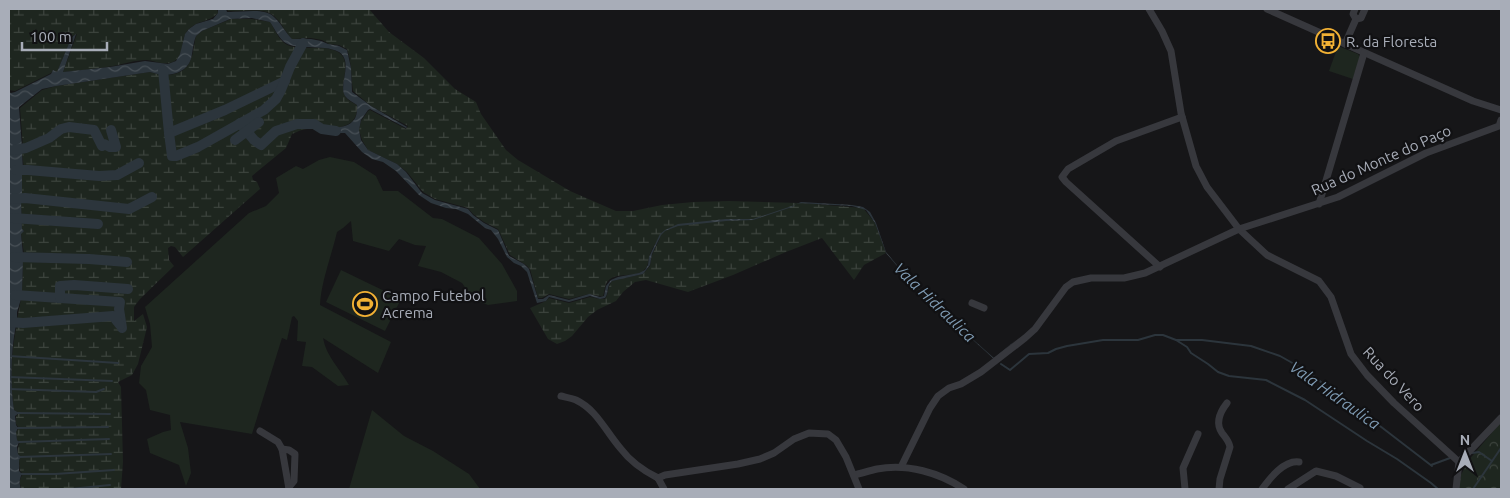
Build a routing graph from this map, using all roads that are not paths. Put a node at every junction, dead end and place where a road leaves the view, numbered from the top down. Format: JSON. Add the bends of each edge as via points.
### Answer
{"nodes":[{"id":1,"x":1149,"y":9,"type":"edge"},
{"id":2,"x":1267,"y":9,"type":"edge"},
{"id":3,"x":1355,"y":9,"type":"edge"},
{"id":4,"x":1365,"y":9,"type":"edge"},
{"id":5,"x":1356,"y":19,"type":"junction"},
{"id":6,"x":1346,"y":44,"type":"junction"},
{"id":7,"x":1364,"y":52,"type":"junction"},
{"id":8,"x":1501,"y":110,"type":"edge"},
{"id":9,"x":1182,"y":117,"type":"junction"},
{"id":10,"x":1501,"y":120,"type":"edge"},
{"id":11,"x":1319,"y":204,"type":"junction"},
{"id":12,"x":1239,"y":229,"type":"junction"},
{"id":13,"x":1160,"y":267,"type":"junction"},
{"id":14,"x":972,"y":303,"type":"dead end"},
{"id":15,"x":984,"y":308,"type":"dead end"},
{"id":16,"x":561,"y":396,"type":"dead end"},
{"id":17,"x":1227,"y":403,"type":"dead end"},
{"id":18,"x":1501,"y":418,"type":"edge"},
{"id":19,"x":260,"y":431,"type":"dead end"},
{"id":20,"x":1198,"y":434,"type":"dead end"},
{"id":21,"x":282,"y":449,"type":"junction"},
{"id":22,"x":1299,"y":462,"type":"dead end"},
{"id":23,"x":1459,"y":462,"type":"junction"},
{"id":24,"x":901,"y":468,"type":"junction"},
{"id":25,"x":854,"y":475,"type":"junction"},
{"id":26,"x":658,"y":478,"type":"junction"},
{"id":27,"x":289,"y":488,"type":"edge"},
{"id":28,"x":1360,"y":488,"type":"dead end"},
{"id":29,"x":664,"y":489,"type":"edge"},
{"id":30,"x":859,"y":489,"type":"edge"},
{"id":31,"x":964,"y":489,"type":"edge"},
{"id":32,"x":1185,"y":489,"type":"edge"},
{"id":33,"x":1219,"y":489,"type":"edge"},
{"id":34,"x":1262,"y":489,"type":"edge"},
{"id":35,"x":1288,"y":489,"type":"edge"},
{"id":36,"x":1456,"y":489,"type":"edge"}],
"edges":[{"from":1,"to":9,"type":"street","name":"Rua do Vero","via":[[1171,51]]},
{"from":2,"to":6,"type":"street"},
{"from":3,"to":5,"type":"street"},
{"from":4,"to":5,"type":"street","via":[[1361,18]]},
{"from":5,"to":6,"type":"street"},
{"from":6,"to":7,"type":"street"},
{"from":7,"to":8,"type":"street","via":[[1473,101]]},
{"from":7,"to":11,"type":"street"},
{"from":9,"to":12,"type":"street","name":"Rua do Vero","via":[[1199,172]]},
{"from":9,"to":13,"type":"street","via":[[1116,141],[1068,169],[1062,177]]},
{"from":10,"to":11,"type":"street","name":"Rua do Monte do Paço","via":[[1499,126],[1426,153]]},
{"from":11,"to":12,"type":"street","name":"Rua do Monte do Paço"},
{"from":12,"to":13,"type":"street","name":"Rua do Monte do Paço"},
{"from":12,"to":23,"type":"street","name":"Rua do Vero","via":[[1267,255],[1319,281],[1331,297],[1351,354],[1367,375]]},
{"from":13,"to":24,"type":"street","name":"Rua do Monte do Paço","via":[[1133,277],[1083,279],[1066,287],[1025,338],[981,372],[938,396]]},
{"from":14,"to":15,"type":"street"},
{"from":16,"to":26,"type":"street","via":[[575,400],[591,411],[634,463]]},
{"from":17,"to":33,"type":"street","via":[[1218,425],[1230,446]]},
{"from":18,"to":23,"type":"street"},
{"from":19,"to":21,"type":"street","via":[[278,442]]},
{"from":20,"to":32,"type":"street","via":[[1183,468]]},
{"from":21,"to":27,"type":"street"},
{"from":21,"to":27,"type":"street","via":[[295,454],[294,481]]},
{"from":22,"to":34,"type":"street","via":[[1293,461],[1281,468]]},
{"from":23,"to":36,"type":"street"},
{"from":24,"to":25,"type":"street"},
{"from":24,"to":31,"type":"street","via":[[940,476]]},
{"from":25,"to":26,"type":"street","via":[[836,440],[828,434],[809,433],[760,459]]},
{"from":25,"to":30,"type":"street"},
{"from":26,"to":29,"type":"street"},
{"from":28,"to":35,"type":"street","via":[[1336,476],[1316,471]]}]}
